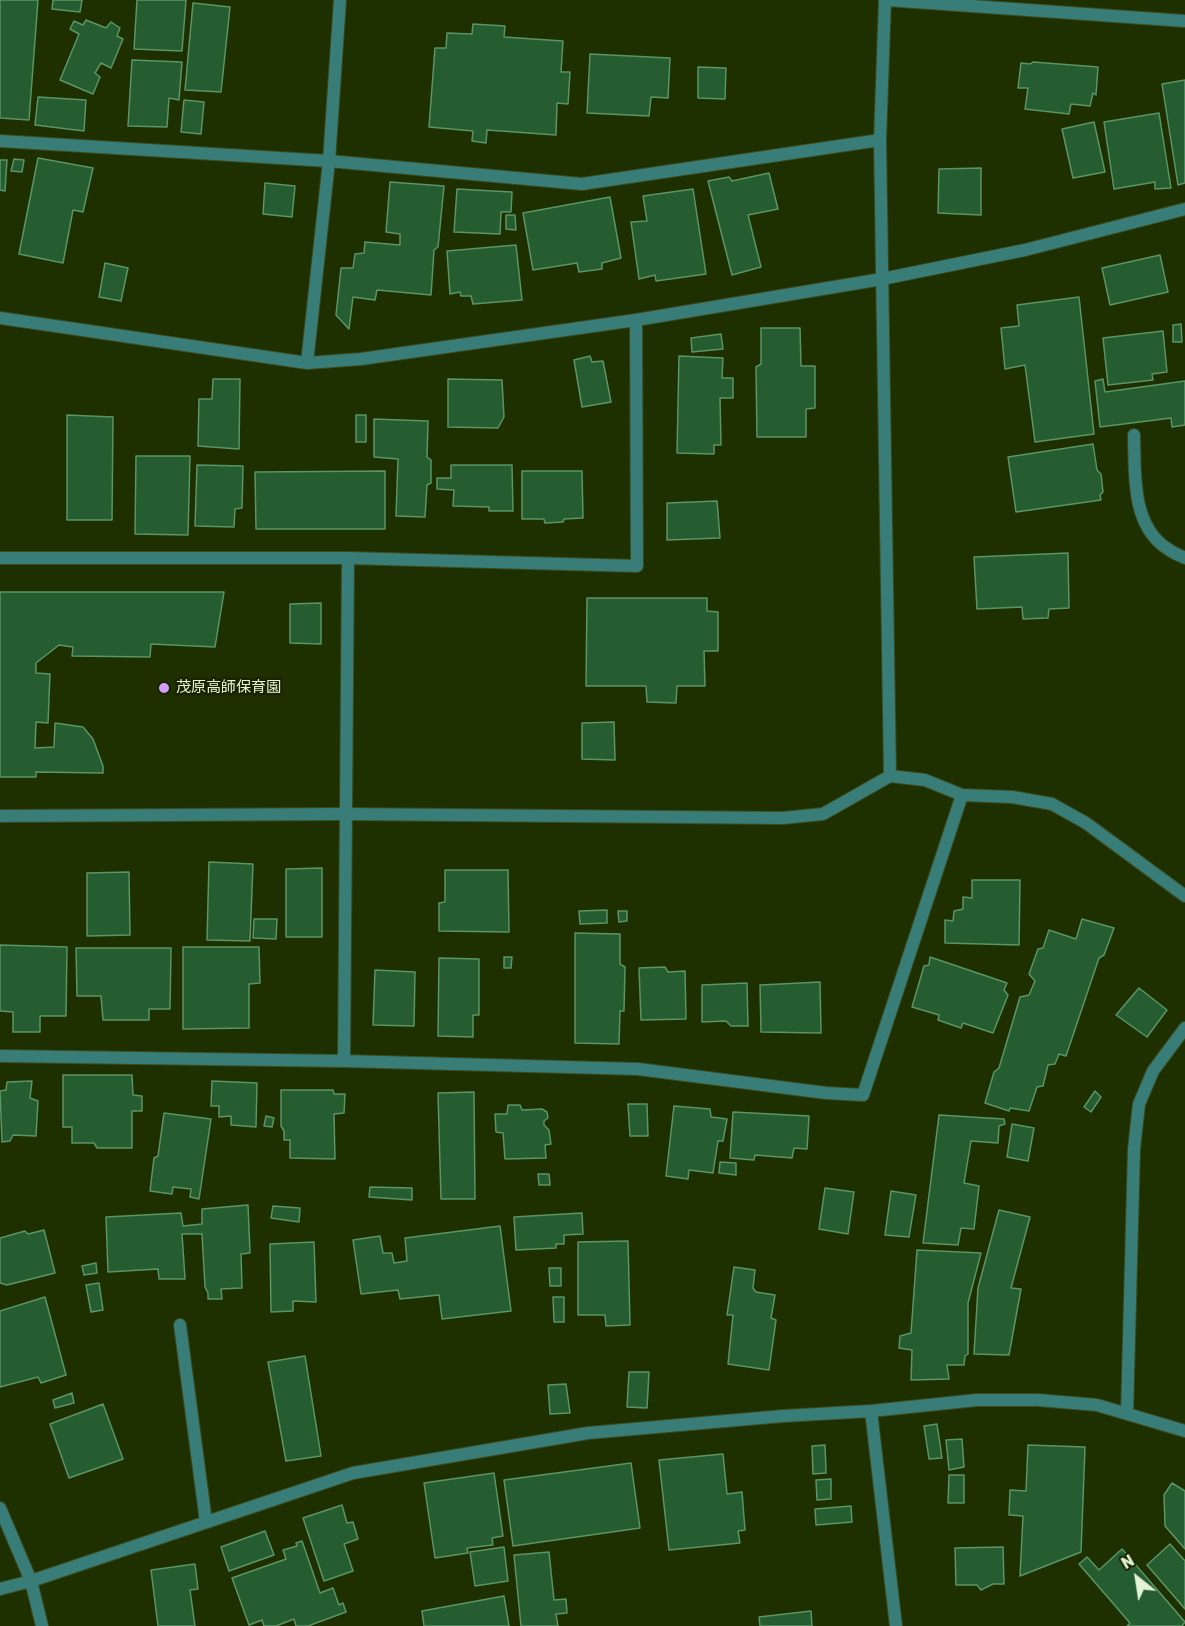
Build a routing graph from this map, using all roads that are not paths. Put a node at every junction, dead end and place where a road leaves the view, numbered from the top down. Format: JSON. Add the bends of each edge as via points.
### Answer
{"nodes":[{"id":1,"x":340,"y":0,"type":"edge"},
{"id":2,"x":885,"y":0,"type":"edge"},
{"id":3,"x":1185,"y":21,"type":"edge"},
{"id":4,"x":880,"y":140,"type":"junction"},
{"id":5,"x":0,"y":141,"type":"edge"},
{"id":6,"x":329,"y":161,"type":"junction"},
{"id":7,"x":1185,"y":209,"type":"edge"},
{"id":8,"x":882,"y":279,"type":"junction"},
{"id":9,"x":0,"y":318,"type":"edge"},
{"id":10,"x":636,"y":320,"type":"junction"},
{"id":11,"x":307,"y":363,"type":"junction"},
{"id":12,"x":1134,"y":435,"type":"dead end"},
{"id":13,"x":0,"y":558,"type":"edge"},
{"id":14,"x":348,"y":558,"type":"junction"},
{"id":15,"x":1185,"y":558,"type":"edge"},
{"id":16,"x":890,"y":776,"type":"junction"},
{"id":17,"x":962,"y":795,"type":"junction"},
{"id":18,"x":345,"y":814,"type":"junction"},
{"id":19,"x":0,"y":816,"type":"edge"},
{"id":20,"x":1185,"y":896,"type":"edge"},
{"id":21,"x":1185,"y":1028,"type":"edge"},
{"id":22,"x":0,"y":1056,"type":"edge"},
{"id":23,"x":344,"y":1061,"type":"junction"},
{"id":24,"x":180,"y":1325,"type":"dead end"},
{"id":25,"x":871,"y":1411,"type":"junction"},
{"id":26,"x":1127,"y":1414,"type":"junction"},
{"id":27,"x":1185,"y":1431,"type":"edge"},
{"id":28,"x":0,"y":1508,"type":"edge"},
{"id":29,"x":206,"y":1522,"type":"junction"},
{"id":30,"x":31,"y":1581,"type":"junction"},
{"id":31,"x":0,"y":1589,"type":"edge"},
{"id":32,"x":42,"y":1626,"type":"edge"},
{"id":33,"x":896,"y":1626,"type":"edge"}],
"edges":[{"from":1,"to":6,"type":"street"},
{"from":2,"to":3,"type":"street"},
{"from":2,"to":4,"type":"street"},
{"from":4,"to":6,"type":"street","via":[[582,184]]},
{"from":4,"to":8,"type":"street"},
{"from":5,"to":6,"type":"street"},
{"from":6,"to":11,"type":"street"},
{"from":7,"to":8,"type":"street","via":[[1025,250]]},
{"from":8,"to":10,"type":"street"},
{"from":8,"to":16,"type":"street"},
{"from":9,"to":11,"type":"street"},
{"from":10,"to":11,"type":"street","via":[[361,359]]},
{"from":10,"to":14,"type":"street","via":[[636,567]]},
{"from":12,"to":15,"type":"street","via":[[1135,485],[1149,530],[1166,549]]},
{"from":13,"to":14,"type":"street"},
{"from":14,"to":18,"type":"street"},
{"from":16,"to":17,"type":"street","via":[[925,780]]},
{"from":16,"to":18,"type":"street","via":[[823,814],[783,818]]},
{"from":17,"to":20,"type":"street","via":[[1012,796],[1053,804],[1086,823]]},
{"from":17,"to":23,"type":"street","via":[[863,1095],[638,1069]]},
{"from":18,"to":19,"type":"street"},
{"from":18,"to":23,"type":"street"},
{"from":21,"to":26,"type":"street","via":[[1153,1071],[1139,1104],[1134,1149]]},
{"from":22,"to":23,"type":"street"},
{"from":24,"to":29,"type":"street"},
{"from":25,"to":26,"type":"street","via":[[977,1400],[1038,1400],[1097,1405]]},
{"from":25,"to":29,"type":"street","via":[[588,1433],[353,1473]]},
{"from":25,"to":33,"type":"street"},
{"from":26,"to":27,"type":"street"},
{"from":28,"to":30,"type":"street"},
{"from":29,"to":30,"type":"street"},
{"from":30,"to":31,"type":"street"},
{"from":30,"to":32,"type":"street"}]}
